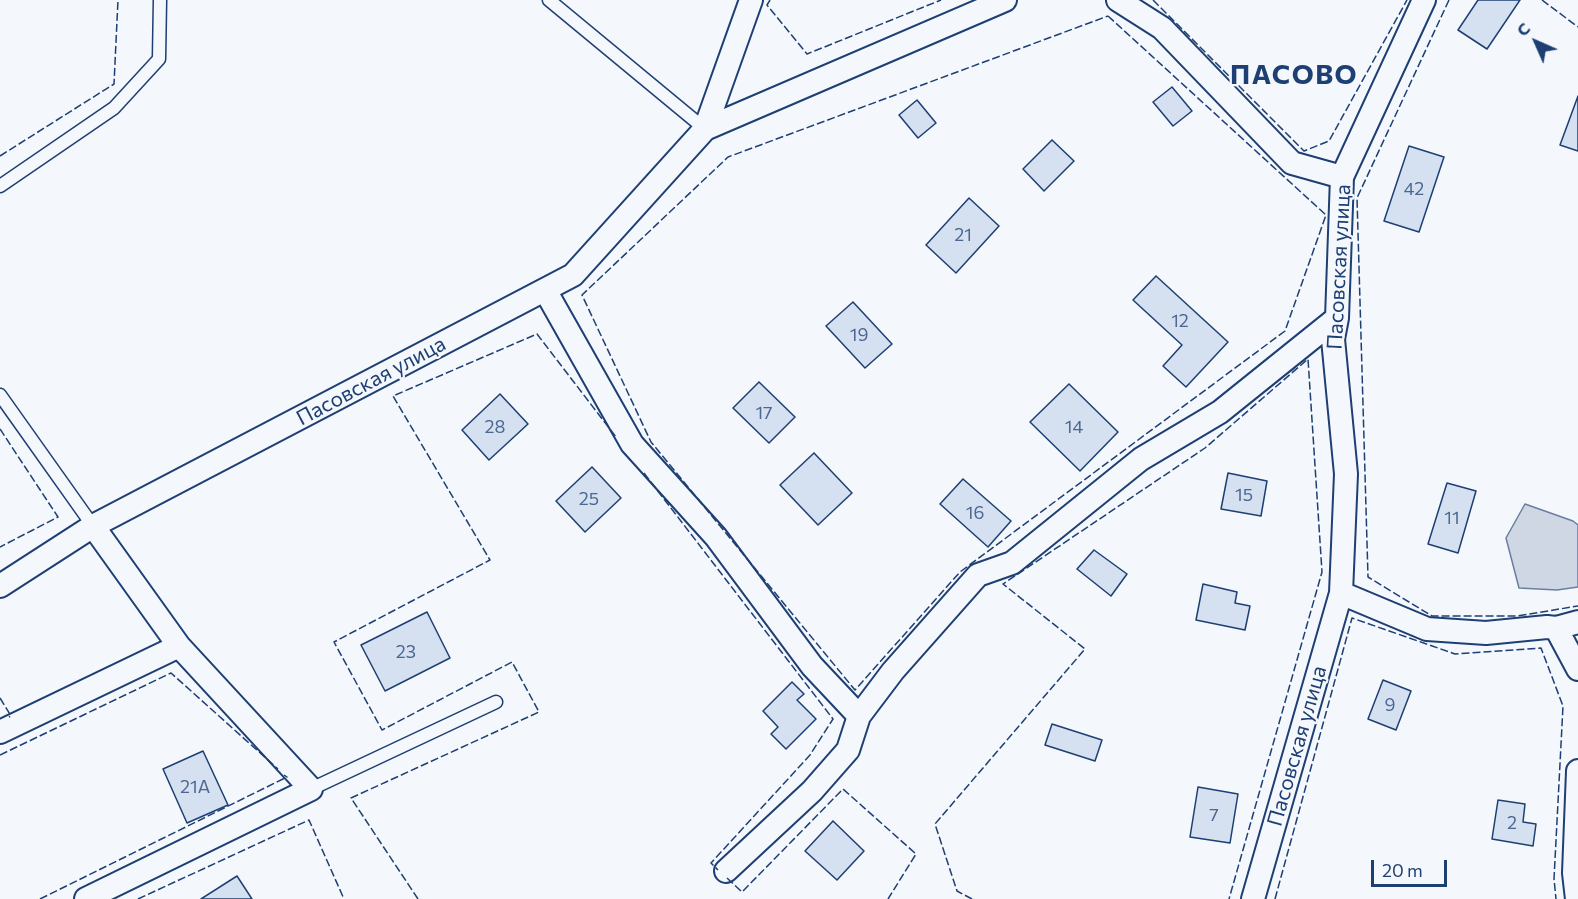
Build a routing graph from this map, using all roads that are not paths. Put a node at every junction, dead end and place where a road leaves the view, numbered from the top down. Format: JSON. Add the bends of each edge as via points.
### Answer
{"nodes":[{"id":1,"x":160,"y":0,"type":"edge"},
{"id":2,"x":549,"y":0,"type":"edge"},
{"id":3,"x":751,"y":0,"type":"edge"},
{"id":4,"x":1005,"y":0,"type":"edge"},
{"id":5,"x":1118,"y":0,"type":"edge"},
{"id":6,"x":1424,"y":0,"type":"edge"},
{"id":7,"x":705,"y":129,"type":"junction"},
{"id":8,"x":1342,"y":177,"type":"junction"},
{"id":9,"x":0,"y":186,"type":"edge"},
{"id":10,"x":545,"y":290,"type":"junction"},
{"id":11,"x":1337,"y":318,"type":"junction"},
{"id":12,"x":0,"y":395,"type":"edge"},
{"id":13,"x":93,"y":526,"type":"junction"},
{"id":14,"x":0,"y":586,"type":"edge"},
{"id":15,"x":1341,"y":593,"type":"junction"},
{"id":16,"x":1567,"y":625,"type":"edge"},
{"id":17,"x":179,"y":646,"type":"junction"},
{"id":18,"x":1578,"y":669,"type":"edge"},
{"id":19,"x":496,"y":702,"type":"dead end"},
{"id":20,"x":859,"y":716,"type":"junction"},
{"id":21,"x":0,"y":732,"type":"edge"},
{"id":22,"x":1578,"y":771,"type":"edge"},
{"id":23,"x":311,"y":789,"type":"junction"},
{"id":24,"x":726,"y":871,"type":"dead end"},
{"id":25,"x":86,"y":899,"type":"edge"},
{"id":26,"x":1253,"y":899,"type":"edge"},
{"id":27,"x":1577,"y":899,"type":"edge"}],
"edges":[{"from":1,"to":9,"type":"lane","via":[[159,58],[114,108]]},
{"from":2,"to":7,"type":"lane"},
{"from":3,"to":7,"type":"street"},
{"from":4,"to":7,"type":"street"},
{"from":5,"to":8,"type":"street","via":[[1162,28],[1292,163]]},
{"from":6,"to":8,"type":"street","name":"Пасовская улица"},
{"from":7,"to":10,"type":"street","name":"Пасовская улица","via":[[573,276]]},
{"from":8,"to":11,"type":"street","name":"Пасовская улица"},
{"from":10,"to":13,"type":"street","name":"Пасовская улица"},
{"from":10,"to":20,"type":"street","via":[[632,444],[716,537],[812,666]]},
{"from":11,"to":15,"type":"street","name":"Пасовская улица","via":[[1333,339],[1346,474]]},
{"from":11,"to":20,"type":"street","via":[[1220,412],[1141,459],[1012,563],[978,574]]},
{"from":12,"to":13,"type":"lane"},
{"from":13,"to":14,"type":"street","name":"Пасовская улица"},
{"from":13,"to":17,"type":"street"},
{"from":15,"to":16,"type":"street","via":[[1427,628],[1486,633]]},
{"from":15,"to":26,"type":"street","name":"Пасовская улица"},
{"from":16,"to":18,"type":"street"},
{"from":17,"to":21,"type":"street"},
{"from":17,"to":23,"type":"street"},
{"from":19,"to":23,"type":"lane"},
{"from":20,"to":24,"type":"street","via":[[848,750],[812,791]]},
{"from":22,"to":27,"type":"street","via":[[1574,873]]},
{"from":23,"to":25,"type":"street"}]}
